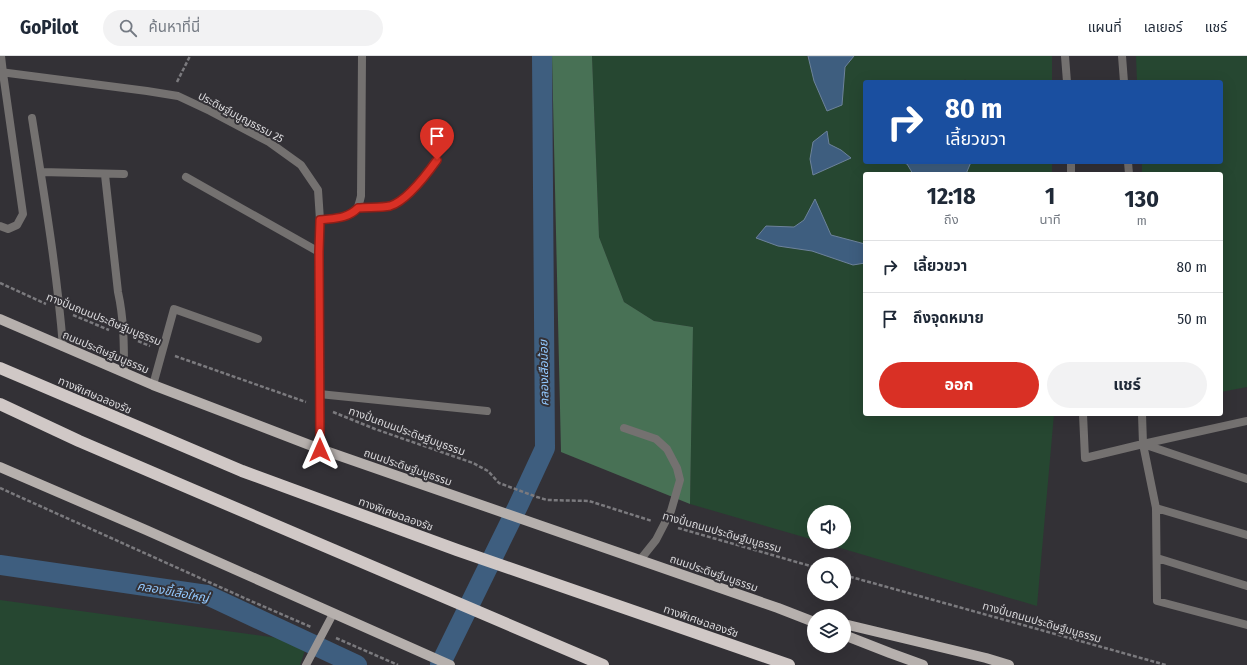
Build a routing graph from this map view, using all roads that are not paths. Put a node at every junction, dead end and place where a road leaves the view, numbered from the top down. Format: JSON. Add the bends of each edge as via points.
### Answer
{"nodes":[{"id":1,"x":1,"y":56,"type":"edge"},
{"id":2,"x":362,"y":56,"type":"edge"},
{"id":3,"x":1065,"y":56,"type":"edge"},
{"id":4,"x":1122,"y":56,"type":"edge"},
{"id":5,"x":2,"y":72,"type":"edge"},
{"id":6,"x":1067,"y":80,"type":"edge"},
{"id":7,"x":1124,"y":80,"type":"edge"},
{"id":8,"x":32,"y":118,"type":"dead end"},
{"id":9,"x":437,"y":160,"type":"dead end"},
{"id":10,"x":41,"y":172,"type":"junction"},
{"id":11,"x":124,"y":174,"type":"dead end"},
{"id":12,"x":105,"y":175,"type":"junction"},
{"id":13,"x":186,"y":176,"type":"dead end"},
{"id":14,"x":358,"y":208,"type":"junction"},
{"id":15,"x":320,"y":220,"type":"junction"},
{"id":16,"x":0,"y":226,"type":"edge"},
{"id":17,"x":319,"y":252,"type":"junction"},
{"id":18,"x":0,"y":319,"type":"edge"},
{"id":19,"x":258,"y":339,"type":"dead end"},
{"id":20,"x":63,"y":347,"type":"junction"},
{"id":21,"x":0,"y":368,"type":"edge"},
{"id":22,"x":124,"y":372,"type":"junction"},
{"id":23,"x":154,"y":385,"type":"junction"},
{"id":24,"x":319,"y":394,"type":"junction"},
{"id":25,"x":0,"y":404,"type":"edge"},
{"id":26,"x":487,"y":411,"type":"dead end"},
{"id":27,"x":1083,"y":416,"type":"edge"},
{"id":28,"x":1142,"y":416,"type":"edge"},
{"id":29,"x":1247,"y":421,"type":"edge"},
{"id":30,"x":624,"y":428,"type":"dead end"},
{"id":31,"x":1143,"y":444,"type":"junction"},
{"id":32,"x":320,"y":450,"type":"junction"},
{"id":33,"x":0,"y":467,"type":"edge"},
{"id":34,"x":1247,"y":478,"type":"edge"},
{"id":35,"x":1156,"y":508,"type":"junction"},
{"id":36,"x":1247,"y":535,"type":"edge"},
{"id":37,"x":1157,"y":558,"type":"junction"},
{"id":38,"x":640,"y":560,"type":"junction"},
{"id":39,"x":1247,"y":586,"type":"edge"},
{"id":40,"x":778,"y":608,"type":"junction"},
{"id":41,"x":333,"y":614,"type":"junction"},
{"id":42,"x":807,"y":615,"type":"edge"},
{"id":43,"x":807,"y":619,"type":"edge"},
{"id":44,"x":1247,"y":625,"type":"edge"},
{"id":45,"x":851,"y":626,"type":"edge"},
{"id":46,"x":851,"y":638,"type":"edge"},
{"id":47,"x":306,"y":665,"type":"edge"},
{"id":48,"x":450,"y":665,"type":"edge"},
{"id":49,"x":603,"y":665,"type":"edge"},
{"id":50,"x":790,"y":665,"type":"edge"},
{"id":51,"x":923,"y":665,"type":"edge"},
{"id":52,"x":1009,"y":665,"type":"edge"}],
"edges":[{"from":1,"to":5,"type":"street"},
{"from":2,"to":14,"type":"street","via":[[361,196]]},
{"from":3,"to":6,"type":"street"},
{"from":4,"to":7,"type":"street"},
{"from":5,"to":15,"type":"street","name":"ประดิษฐ์มนูญธรรม 25","via":[[178,96],[269,142],[301,165],[318,190]]},
{"from":5,"to":16,"type":"street","via":[[23,214],[17,225],[8,229]]},
{"from":8,"to":10,"type":"street"},
{"from":9,"to":14,"type":"street","via":[[401,200],[390,206]]},
{"from":10,"to":12,"type":"street"},
{"from":10,"to":20,"type":"street"},
{"from":11,"to":12,"type":"street"},
{"from":12,"to":22,"type":"street","via":[[122,308]]},
{"from":13,"to":17,"type":"street"},
{"from":14,"to":15,"type":"street","via":[[347,216]]},
{"from":15,"to":17,"type":"street","name":"ประดิษฐ์มนูญธรรม 25"},
{"from":17,"to":24,"type":"street","name":"ประดิษฐ์มนูญธรรม 25"},
{"from":18,"to":20,"type":"main road","name":"ถนนประดิษฐ์มนูธรรม"},
{"from":19,"to":23,"type":"street","via":[[174,309]]},
{"from":20,"to":22,"type":"main road","name":"ถนนประดิษฐ์มนูธรรม"},
{"from":21,"to":50,"type":"highway","name":"ทางพิเศษฉลองรัช","via":[[242,471],[457,550]]},
{"from":22,"to":23,"type":"main road","name":"ถนนประดิษฐ์มนูธรรม"},
{"from":23,"to":32,"type":"main road","name":"ถนนประดิษฐ์มนูธรรม"},
{"from":24,"to":26,"type":"street"},
{"from":24,"to":32,"type":"street","name":"ประดิษฐ์มนูญธรรม 25"},
{"from":25,"to":49,"type":"highway","via":[[80,441]]},
{"from":27,"to":31,"type":"street","via":[[1085,458]]},
{"from":28,"to":31,"type":"street"},
{"from":29,"to":31,"type":"street"},
{"from":30,"to":38,"type":"street","via":[[656,439],[668,449],[678,468],[680,480],[671,512],[656,540]]},
{"from":31,"to":34,"type":"street"},
{"from":31,"to":35,"type":"street"},
{"from":32,"to":38,"type":"main road","name":"ถนนประดิษฐ์มนูธรรม"},
{"from":33,"to":41,"type":"main road"},
{"from":35,"to":36,"type":"street"},
{"from":35,"to":37,"type":"street"},
{"from":37,"to":39,"type":"street"},
{"from":37,"to":44,"type":"street","via":[[1157,601]]},
{"from":38,"to":40,"type":"main road","name":"ถนนประดิษฐ์มนูธรรม"},
{"from":40,"to":42,"type":"main road"},
{"from":40,"to":43,"type":"main road","name":"ถนนประดิษฐ์มนูธรรม"},
{"from":41,"to":47,"type":"street"},
{"from":41,"to":48,"type":"main road"},
{"from":45,"to":52,"type":"main road"},
{"from":46,"to":51,"type":"main road"}]}
